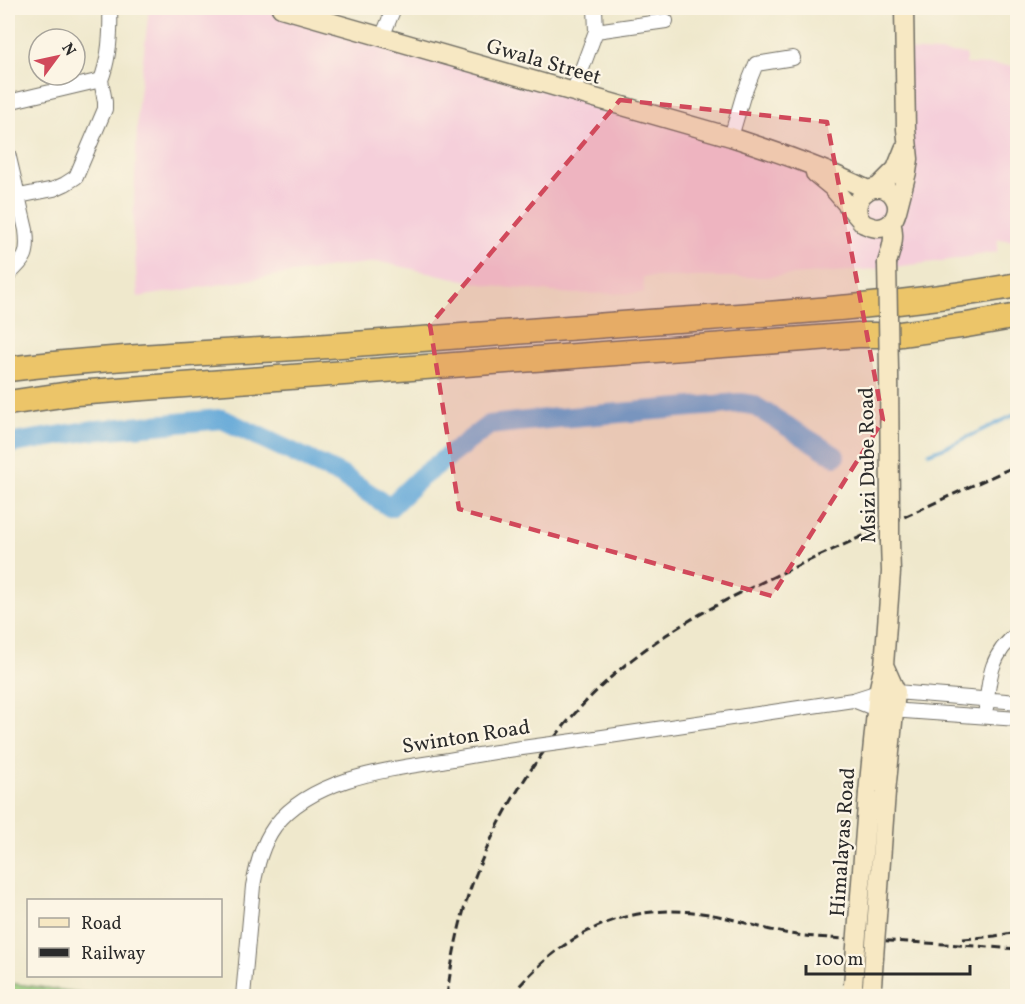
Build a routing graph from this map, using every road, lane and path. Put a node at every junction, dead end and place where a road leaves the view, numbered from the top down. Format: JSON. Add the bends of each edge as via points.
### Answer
{"nodes":[{"id":1,"x":110,"y":8,"type":"edge"},
{"id":2,"x":281,"y":8,"type":"edge"},
{"id":3,"x":394,"y":8,"type":"edge"},
{"id":4,"x":595,"y":8,"type":"edge"},
{"id":5,"x":904,"y":8,"type":"edge"},
{"id":6,"x":666,"y":21,"type":"dead end"},
{"id":7,"x":596,"y":31,"type":"junction"},
{"id":8,"x":382,"y":37,"type":"junction"},
{"id":9,"x":793,"y":58,"type":"dead end"},
{"id":10,"x":101,"y":80,"type":"junction"},
{"id":11,"x":573,"y":93,"type":"junction"},
{"id":12,"x":8,"y":102,"type":"edge"},
{"id":13,"x":906,"y":129,"type":"junction"},
{"id":14,"x":730,"y":137,"type":"junction"},
{"id":15,"x":8,"y":153,"type":"edge"},
{"id":16,"x":794,"y":158,"type":"junction"},
{"id":17,"x":872,"y":189,"type":"junction"},
{"id":18,"x":19,"y":196,"type":"junction"},
{"id":19,"x":894,"y":217,"type":"junction"},
{"id":20,"x":865,"y":223,"type":"junction"},
{"id":21,"x":887,"y":263,"type":"junction"},
{"id":22,"x":8,"y":275,"type":"edge"},
{"id":23,"x":1017,"y":285,"type":"edge"},
{"id":24,"x":1017,"y":316,"type":"edge"},
{"id":25,"x":8,"y":369,"type":"edge"},
{"id":26,"x":8,"y":403,"type":"edge"},
{"id":27,"x":1017,"y":633,"type":"edge"},
{"id":28,"x":883,"y":698,"type":"junction"},
{"id":29,"x":987,"y":700,"type":"junction"},
{"id":30,"x":1017,"y":702,"type":"edge"},
{"id":31,"x":895,"y":711,"type":"junction"},
{"id":32,"x":985,"y":716,"type":"junction"},
{"id":33,"x":1017,"y":719,"type":"edge"},
{"id":34,"x":877,"y":793,"type":"junction"},
{"id":35,"x":862,"y":991,"type":"edge"},
{"id":36,"x":243,"y":996,"type":"edge"}],
"edges":[{"from":1,"to":10,"type":"street","via":[[111,28]]},
{"from":2,"to":8,"type":"street","name":"Gwala Street"},
{"from":3,"to":8,"type":"street"},
{"from":4,"to":7,"type":"street"},
{"from":5,"to":13,"type":"street","name":"Msizi Dube Road"},
{"from":6,"to":7,"type":"street"},
{"from":7,"to":11,"type":"street"},
{"from":8,"to":11,"type":"street","name":"Gwala Street"},
{"from":9,"to":14,"type":"street","via":[[756,64]]},
{"from":10,"to":12,"type":"street"},
{"from":10,"to":18,"type":"street","via":[[105,109],[76,177],[54,189]]},
{"from":11,"to":14,"type":"street","name":"Gwala Street"},
{"from":13,"to":17,"type":"street","name":"Msizi Dube Road","via":[[899,163],[892,174]]},
{"from":13,"to":19,"type":"street","name":"Msizi Dube Road","via":[[908,172]]},
{"from":14,"to":16,"type":"street","name":"Gwala Street"},
{"from":15,"to":18,"type":"street"},
{"from":16,"to":17,"type":"street","name":"Gwala Street"},
{"from":16,"to":20,"type":"street","name":"Gwala Street","via":[[832,187]]},
{"from":17,"to":19,"type":"street","via":[[883,188],[894,197]]},
{"from":17,"to":20,"type":"street","via":[[857,204]]},
{"from":18,"to":22,"type":"street","via":[[27,230],[26,256]]},
{"from":19,"to":20,"type":"street","via":[[878,228]]},
{"from":19,"to":21,"type":"street","name":"Msizi Dube Road"},
{"from":20,"to":21,"type":"street","name":"Msizi Dube Road"},
{"from":21,"to":28,"type":"street","name":"Msizi Dube Road","bridge":true,"via":[[891,572]]},
{"from":23,"to":25,"type":"highway","via":[[835,309]]},
{"from":24,"to":26,"type":"highway","via":[[893,335],[110,390]]},
{"from":27,"to":29,"type":"street","via":[[996,656]]},
{"from":28,"to":29,"type":"street"},
{"from":28,"to":31,"type":"street","name":"Himalayas Road"},
{"from":28,"to":34,"type":"street","name":"Himalayas Road"},
{"from":28,"to":36,"type":"street","name":"Swinton Road","bridge":true,"via":[[522,748],[403,767],[333,785],[287,814],[268,836],[253,886]]},
{"from":29,"to":30,"type":"street"},
{"from":29,"to":32,"type":"street"},
{"from":31,"to":32,"type":"street"},
{"from":31,"to":34,"type":"street","name":"Himalayas Road"},
{"from":32,"to":33,"type":"street"},
{"from":34,"to":35,"type":"street","name":"Himalayas Road","bridge":true}]}
